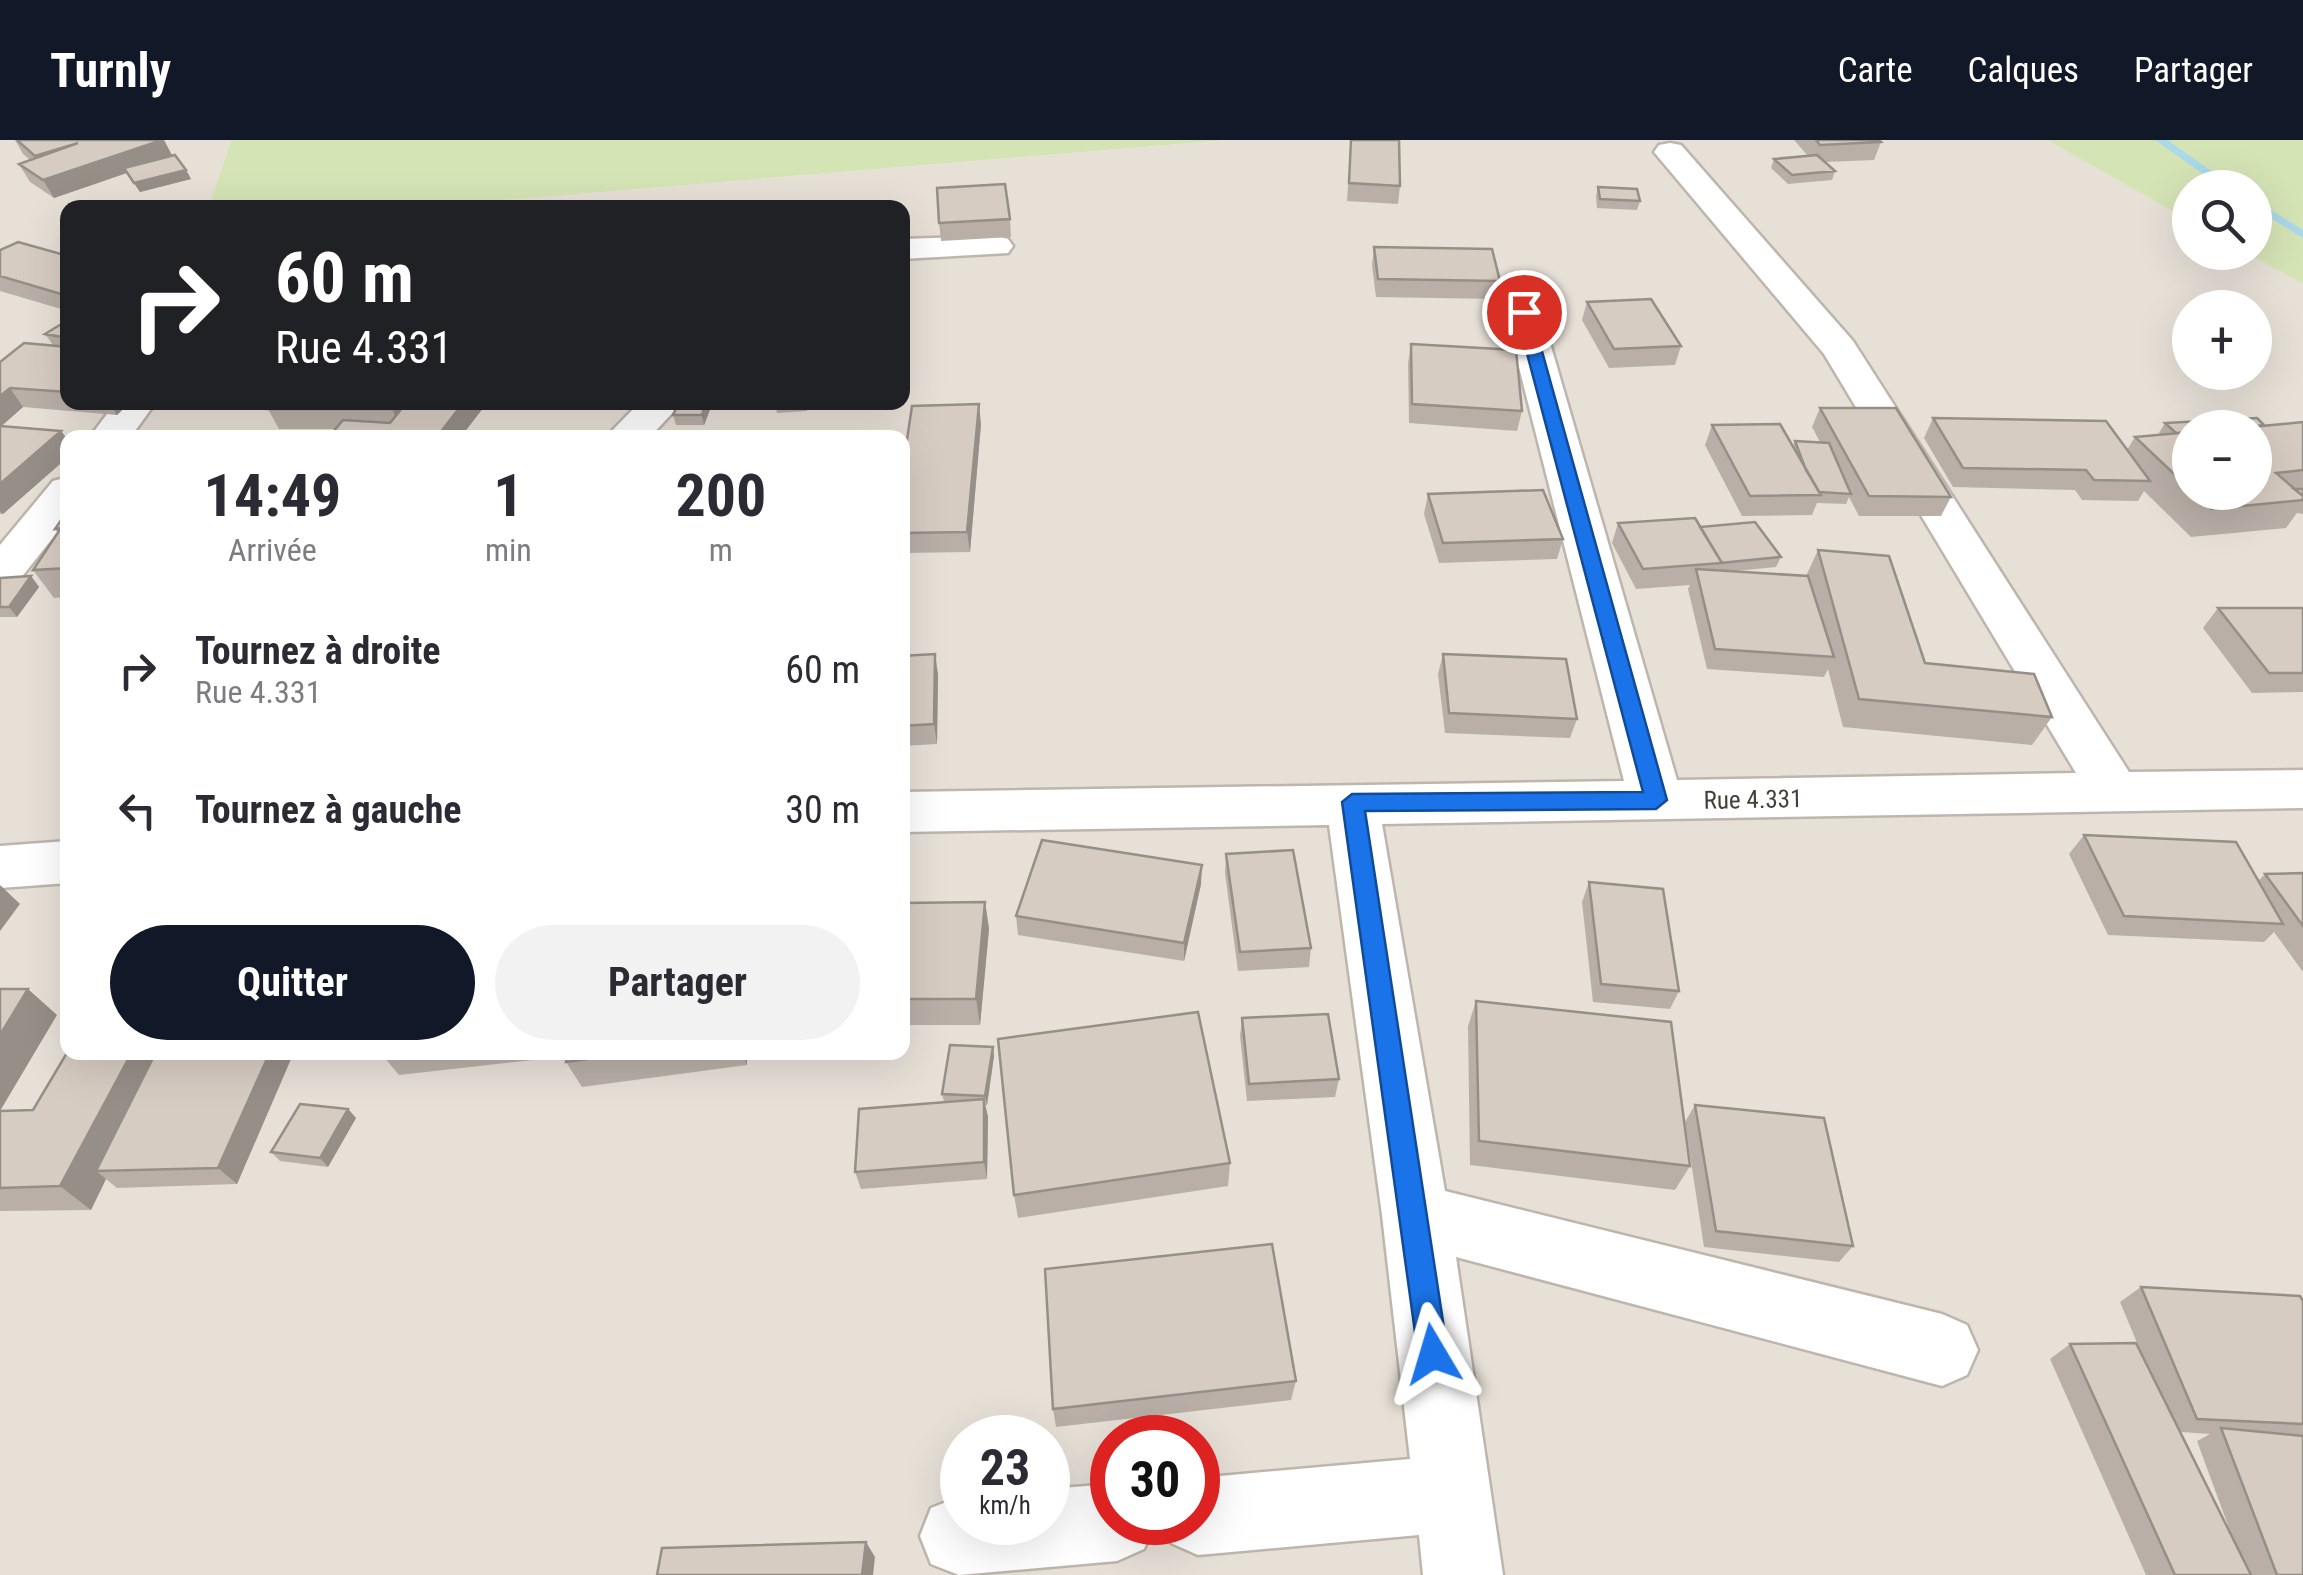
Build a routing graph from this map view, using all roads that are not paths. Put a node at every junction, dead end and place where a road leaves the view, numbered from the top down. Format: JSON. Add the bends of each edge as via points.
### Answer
{"nodes":[{"id":1,"x":1670,"y":152,"type":"dead end"},
{"id":2,"x":996,"y":246,"type":"edge"},
{"id":3,"x":910,"y":249,"type":"edge"},
{"id":4,"x":1524,"y":312,"type":"dead end"},
{"id":5,"x":131,"y":410,"type":"edge"},
{"id":6,"x":115,"y":430,"type":"edge"},
{"id":7,"x":60,"y":500,"type":"edge"},
{"id":8,"x":0,"y":574,"type":"edge"},
{"id":9,"x":2303,"y":789,"type":"edge"},
{"id":10,"x":2114,"y":794,"type":"junction"},
{"id":11,"x":1656,"y":800,"type":"junction"},
{"id":12,"x":1352,"y":802,"type":"junction"},
{"id":13,"x":910,"y":812,"type":"edge"},
{"id":14,"x":60,"y":863,"type":"edge"},
{"id":15,"x":0,"y":868,"type":"edge"},
{"id":16,"x":1416,"y":1215,"type":"junction"},
{"id":17,"x":1942,"y":1350,"type":"dead end"},
{"id":18,"x":1451,"y":1494,"type":"junction"},
{"id":19,"x":1220,"y":1514,"type":"edge"},
{"id":20,"x":1463,"y":1575,"type":"edge"}],
"edges":[{"from":1,"to":10,"type":"street","via":[[1840,349]]},
{"from":2,"to":3,"type":"street"},
{"from":4,"to":11,"type":"street"},
{"from":5,"to":6,"type":"street"},
{"from":7,"to":8,"type":"street"},
{"from":9,"to":10,"type":"street","name":"Rue 4.331"},
{"from":10,"to":11,"type":"street","name":"Rue 4.331"},
{"from":11,"to":12,"type":"street","name":"Rue 4.331"},
{"from":12,"to":13,"type":"street","name":"Rue 4.331"},
{"from":12,"to":16,"type":"street"},
{"from":14,"to":15,"type":"street"},
{"from":16,"to":17,"type":"street"},
{"from":16,"to":18,"type":"street"},
{"from":18,"to":19,"type":"street"},
{"from":18,"to":20,"type":"street"}]}
